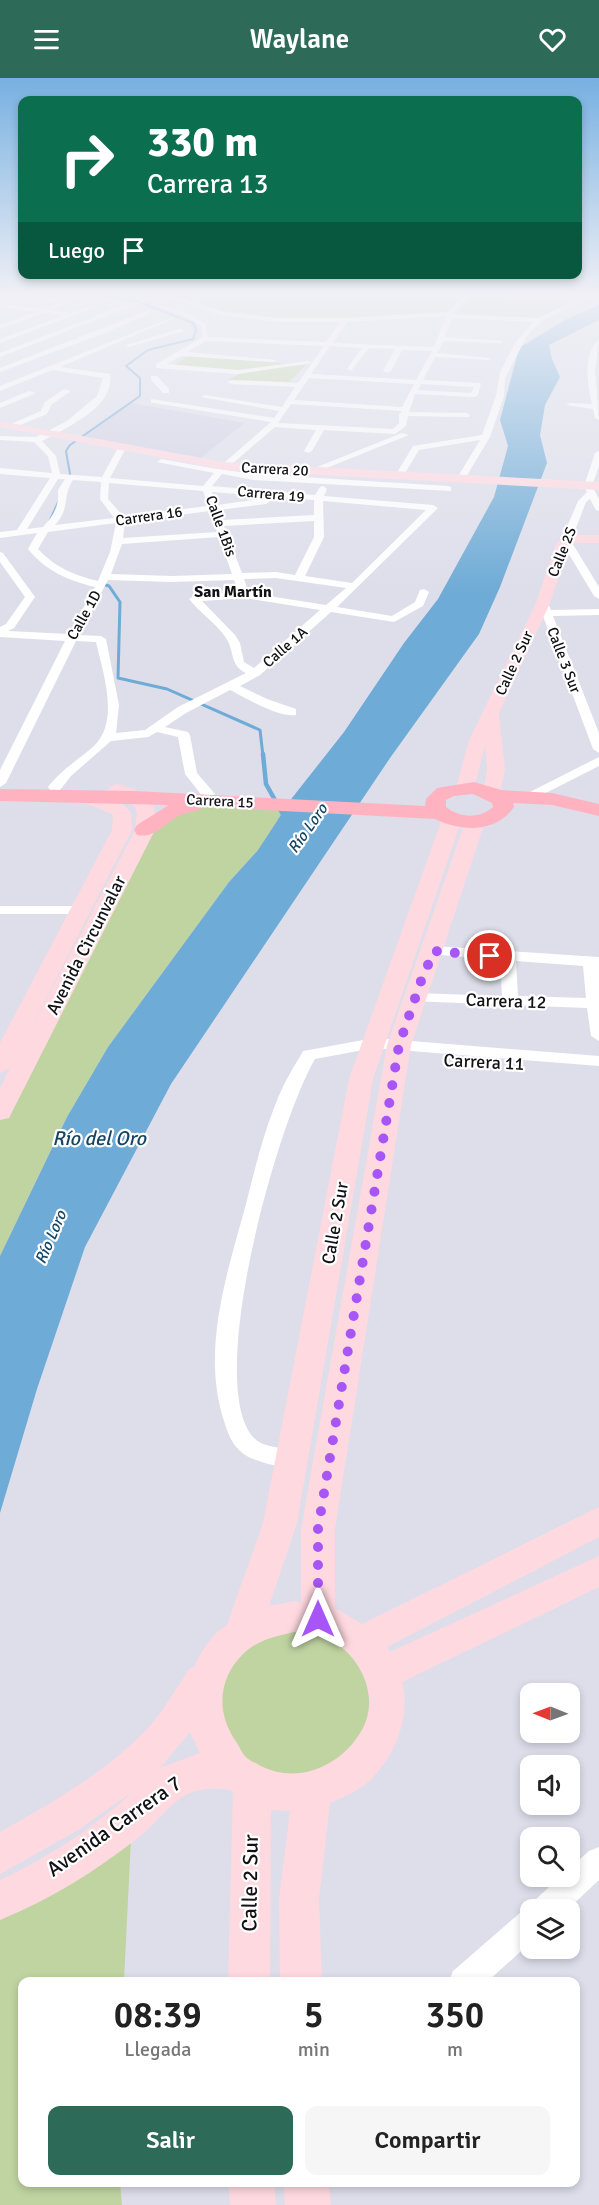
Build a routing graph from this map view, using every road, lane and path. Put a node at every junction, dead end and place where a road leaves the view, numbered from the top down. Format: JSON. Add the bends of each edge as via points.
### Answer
{"nodes":[{"id":1,"x":10,"y":394,"type":"edge"},
{"id":2,"x":29,"y":394,"type":"edge"},
{"id":3,"x":58,"y":394,"type":"edge"},
{"id":4,"x":162,"y":394,"type":"edge"},
{"id":5,"x":205,"y":394,"type":"edge"},
{"id":6,"x":213,"y":394,"type":"edge"},
{"id":7,"x":240,"y":394,"type":"edge"},
{"id":8,"x":293,"y":394,"type":"edge"},
{"id":9,"x":412,"y":394,"type":"edge"},
{"id":10,"x":500,"y":394,"type":"edge"},
{"id":11,"x":596,"y":394,"type":"edge"},
{"id":12,"x":89,"y":395,"type":"dead end"},
{"id":13,"x":100,"y":396,"type":"joint"},
{"id":14,"x":201,"y":396,"type":"dead end"},
{"id":15,"x":281,"y":396,"type":"dead end"},
{"id":16,"x":334,"y":396,"type":"dead end"},
{"id":17,"x":22,"y":397,"type":"junction"},
{"id":18,"x":372,"y":398,"type":"dead end"},
{"id":19,"x":418,"y":403,"type":"dead end"},
{"id":20,"x":286,"y":405,"type":"junction"},
{"id":21,"x":329,"y":405,"type":"junction"},
{"id":22,"x":570,"y":405,"type":"dead end"},
{"id":23,"x":0,"y":406,"type":"edge"},
{"id":24,"x":366,"y":407,"type":"junction"},
{"id":25,"x":200,"y":408,"type":"junction"},
{"id":26,"x":405,"y":409,"type":"junction"},
{"id":27,"x":597,"y":411,"type":"edge"},
{"id":28,"x":292,"y":414,"type":"dead end"},
{"id":29,"x":466,"y":415,"type":"dead end"},
{"id":30,"x":274,"y":423,"type":"junction"},
{"id":31,"x":403,"y":424,"type":"junction"},
{"id":32,"x":5,"y":425,"type":"edge"},
{"id":33,"x":321,"y":428,"type":"junction"},
{"id":34,"x":360,"y":430,"type":"junction"},
{"id":35,"x":50,"y":432,"type":"junction"},
{"id":36,"x":486,"y":436,"type":"junction"},
{"id":37,"x":0,"y":438,"type":"edge"},
{"id":38,"x":356,"y":439,"type":"dead end"},
{"id":39,"x":37,"y":440,"type":"junction"},
{"id":40,"x":123,"y":446,"type":"junction"},
{"id":41,"x":308,"y":451,"type":"dead end"},
{"id":42,"x":599,"y":453,"type":"edge"},
{"id":43,"x":165,"y":459,"type":"junction"},
{"id":44,"x":152,"y":469,"type":"dead end"},
{"id":45,"x":221,"y":470,"type":"junction"},
{"id":46,"x":310,"y":471,"type":"junction"},
{"id":47,"x":1,"y":472,"type":"edge"},
{"id":48,"x":66,"y":476,"type":"junction"},
{"id":49,"x":144,"y":476,"type":"dead end"},
{"id":50,"x":399,"y":476,"type":"junction"},
{"id":51,"x":254,"y":477,"type":"junction"},
{"id":52,"x":330,"y":477,"type":"junction"},
{"id":53,"x":105,"y":480,"type":"junction"},
{"id":54,"x":460,"y":480,"type":"junction"},
{"id":55,"x":135,"y":483,"type":"junction"},
{"id":56,"x":206,"y":488,"type":"junction"},
{"id":57,"x":448,"y":489,"type":"joint"},
{"id":58,"x":592,"y":489,"type":"edge"},
{"id":59,"x":246,"y":491,"type":"junction"},
{"id":60,"x":299,"y":496,"type":"junction"},
{"id":61,"x":318,"y":498,"type":"junction"},
{"id":62,"x":214,"y":507,"type":"junction"},
{"id":63,"x":430,"y":507,"type":"junction"},
{"id":64,"x":599,"y":508,"type":"edge"},
{"id":65,"x":318,"y":518,"type":"junction"},
{"id":66,"x":121,"y":520,"type":"junction"},
{"id":67,"x":219,"y":523,"type":"junction"},
{"id":68,"x":43,"y":531,"type":"junction"},
{"id":69,"x":20,"y":532,"type":"junction"},
{"id":70,"x":224,"y":534,"type":"junction"},
{"id":71,"x":0,"y":535,"type":"edge"},
{"id":72,"x":599,"y":539,"type":"edge"},
{"id":73,"x":120,"y":541,"type":"junction"},
{"id":74,"x":566,"y":541,"type":"junction"},
{"id":75,"x":0,"y":555,"type":"edge"},
{"id":76,"x":6,"y":572,"type":"edge"},
{"id":77,"x":239,"y":576,"type":"junction"},
{"id":78,"x":299,"y":577,"type":"junction"},
{"id":79,"x":103,"y":581,"type":"junction"},
{"id":80,"x":354,"y":586,"type":"junction"},
{"id":81,"x":424,"y":592,"type":"dead end"},
{"id":82,"x":245,"y":595,"type":"junction"},
{"id":83,"x":599,"y":596,"type":"edge"},
{"id":84,"x":329,"y":609,"type":"junction"},
{"id":85,"x":542,"y":610,"type":"junction"},
{"id":86,"x":599,"y":612,"type":"edge"},
{"id":87,"x":0,"y":633,"type":"edge"},
{"id":88,"x":72,"y":636,"type":"junction"},
{"id":89,"x":256,"y":673,"type":"junction"},
{"id":90,"x":229,"y":685,"type":"junction"},
{"id":91,"x":292,"y":712,"type":"dead end"},
{"id":92,"x":491,"y":713,"type":"junction"},
{"id":93,"x":155,"y":728,"type":"junction"},
{"id":94,"x":108,"y":738,"type":"junction"},
{"id":95,"x":599,"y":749,"type":"edge"},
{"id":96,"x":599,"y":761,"type":"edge"},
{"id":97,"x":583,"y":769,"type":"junction"},
{"id":98,"x":599,"y":776,"type":"edge"},
{"id":99,"x":0,"y":784,"type":"edge"},
{"id":100,"x":55,"y":787,"type":"junction"},
{"id":101,"x":465,"y":788,"type":"junction"},
{"id":102,"x":126,"y":793,"type":"junction"},
{"id":103,"x":0,"y":795,"type":"edge"},
{"id":104,"x":83,"y":796,"type":"junction"},
{"id":105,"x":526,"y":797,"type":"junction"},
{"id":106,"x":218,"y":798,"type":"junction"},
{"id":107,"x":498,"y":800,"type":"junction"},
{"id":108,"x":599,"y":810,"type":"edge"},
{"id":109,"x":451,"y":814,"type":"junction"},
{"id":110,"x":599,"y":821,"type":"edge"},
{"id":111,"x":145,"y":830,"type":"junction"},
{"id":112,"x":0,"y":910,"type":"edge"},
{"id":113,"x":82,"y":910,"type":"junction"},
{"id":114,"x":434,"y":951,"type":"junction"},
{"id":115,"x":508,"y":958,"type":"junction"},
{"id":116,"x":594,"y":962,"type":"edge"},
{"id":117,"x":416,"y":998,"type":"junction"},
{"id":118,"x":510,"y":1000,"type":"junction"},
{"id":119,"x":596,"y":1003,"type":"junction"},
{"id":120,"x":599,"y":1036,"type":"edge"},
{"id":121,"x":377,"y":1049,"type":"junction"},
{"id":122,"x":1,"y":1061,"type":"edge"},
{"id":123,"x":599,"y":1061,"type":"edge"},
{"id":124,"x":599,"y":1068,"type":"edge"},
{"id":125,"x":0,"y":1112,"type":"edge"},
{"id":126,"x":292,"y":1458,"type":"junction"},
{"id":127,"x":599,"y":1521,"type":"edge"},
{"id":128,"x":599,"y":1571,"type":"edge"},
{"id":129,"x":318,"y":1619,"type":"junction"},
{"id":130,"x":242,"y":1633,"type":"junction"},
{"id":131,"x":361,"y":1642,"type":"junction"},
{"id":132,"x":208,"y":1672,"type":"junction"},
{"id":133,"x":382,"y":1674,"type":"junction"},
{"id":134,"x":243,"y":1778,"type":"junction"},
{"id":135,"x":312,"y":1791,"type":"junction"},
{"id":136,"x":0,"y":1854,"type":"edge"},
{"id":137,"x":599,"y":1861,"type":"edge"},
{"id":138,"x":557,"y":1899,"type":"edge"},
{"id":139,"x":0,"y":1900,"type":"edge"},
{"id":140,"x":520,"y":1932,"type":"edge"},
{"id":141,"x":249,"y":1977,"type":"edge"},
{"id":142,"x":301,"y":1977,"type":"edge"},
{"id":143,"x":470,"y":1977,"type":"edge"},
{"id":144,"x":251,"y":2187,"type":"edge"},
{"id":145,"x":306,"y":2187,"type":"edge"},
{"id":146,"x":253,"y":2205,"type":"edge"},
{"id":147,"x":308,"y":2205,"type":"edge"}],
"edges":[{"from":1,"to":17,"type":"street"},
{"from":2,"to":17,"type":"street"},
{"from":3,"to":32,"type":"street","via":[[44,412]]},
{"from":4,"to":25,"type":"street","via":[[154,400]]},
{"from":5,"to":14,"type":"street"},
{"from":6,"to":25,"type":"street"},
{"from":7,"to":20,"type":"street"},
{"from":8,"to":20,"type":"street","name":"Calle 1Bis"},
{"from":9,"to":26,"type":"street"},
{"from":10,"to":36,"type":"street"},
{"from":11,"to":27,"type":"street"},
{"from":12,"to":13,"type":"street"},
{"from":13,"to":35,"type":"street","via":[[72,422]]},
{"from":15,"to":20,"type":"street"},
{"from":16,"to":21,"type":"street"},
{"from":17,"to":23,"type":"street"},
{"from":18,"to":24,"type":"street"},
{"from":19,"to":26,"type":"street"},
{"from":20,"to":21,"type":"street"},
{"from":20,"to":28,"type":"street"},
{"from":20,"to":30,"type":"street","name":"Calle 1Bis"},
{"from":21,"to":24,"type":"street"},
{"from":22,"to":27,"type":"street"},
{"from":24,"to":26,"type":"street"},
{"from":24,"to":34,"type":"street"},
{"from":25,"to":30,"type":"street"},
{"from":26,"to":29,"type":"street"},
{"from":26,"to":31,"type":"street"},
{"from":30,"to":33,"type":"street"},
{"from":30,"to":45,"type":"street","name":"Calle 1Bis"},
{"from":31,"to":34,"type":"street","via":[[395,432]]},
{"from":31,"to":46,"type":"street","via":[[409,434]]},
{"from":32,"to":35,"type":"street","name":"Carrera 20"},
{"from":33,"to":34,"type":"street"},
{"from":33,"to":41,"type":"street"},
{"from":34,"to":38,"type":"street"},
{"from":35,"to":39,"type":"street"},
{"from":35,"to":40,"type":"street","name":"Carrera 20"},
{"from":36,"to":50,"type":"street","via":[[416,448]]},
{"from":36,"to":54,"type":"street"},
{"from":37,"to":39,"type":"street"},
{"from":39,"to":48,"type":"street"},
{"from":40,"to":43,"type":"street","name":"Carrera 20"},
{"from":40,"to":53,"type":"street"},
{"from":42,"to":58,"type":"street","name":"Calle 2S"},
{"from":43,"to":44,"type":"street"},
{"from":43,"to":45,"type":"street","name":"Carrera 20"},
{"from":45,"to":46,"type":"street","name":"Carrera 20"},
{"from":45,"to":51,"type":"street","name":"Carrera 20"},
{"from":45,"to":56,"type":"street","name":"Calle 1Bis"},
{"from":46,"to":52,"type":"street","name":"Carrera 20"},
{"from":47,"to":48,"type":"street","name":"Carrera 19"},
{"from":48,"to":53,"type":"street","name":"Carrera 19"},
{"from":48,"to":68,"type":"street","via":[[61,514]]},
{"from":48,"to":69,"type":"street"},
{"from":49,"to":55,"type":"street"},
{"from":50,"to":52,"type":"street","name":"Carrera 20"},
{"from":50,"to":54,"type":"street","name":"Carrera 20"},
{"from":51,"to":52,"type":"street","name":"Carrera 20"},
{"from":51,"to":59,"type":"street"},
{"from":52,"to":57,"type":"street","name":"Carrera 20"},
{"from":52,"to":61,"type":"street"},
{"from":53,"to":55,"type":"street","name":"Carrera 19"},
{"from":53,"to":66,"type":"street","via":[[104,499]]},
{"from":54,"to":58,"type":"street","name":"Carrera 20"},
{"from":55,"to":56,"type":"street","name":"Carrera 19"},
{"from":56,"to":59,"type":"street","name":"Carrera 19"},
{"from":56,"to":62,"type":"street","name":"Calle 1Bis"},
{"from":57,"to":63,"type":"street","name":"Calle 1A"},
{"from":58,"to":64,"type":"street"},
{"from":58,"to":74,"type":"street","name":"Calle 2S","via":[[582,501]]},
{"from":59,"to":60,"type":"street","name":"Carrera 19"},
{"from":60,"to":61,"type":"street","name":"Carrera 19"},
{"from":60,"to":62,"type":"street","name":"Carrera 16"},
{"from":61,"to":63,"type":"street","name":"Carrera 19"},
{"from":61,"to":65,"type":"street"},
{"from":62,"to":66,"type":"street","name":"Carrera 16"},
{"from":62,"to":67,"type":"street","name":"Calle 1Bis"},
{"from":63,"to":80,"type":"street","name":"Calle 1A"},
{"from":65,"to":67,"type":"street"},
{"from":65,"to":78,"type":"street","via":[[319,537]]},
{"from":66,"to":68,"type":"street","name":"Carrera 16"},
{"from":66,"to":73,"type":"street","name":"Calle 1D"},
{"from":67,"to":70,"type":"street","name":"Calle 1Bis"},
{"from":68,"to":69,"type":"street","name":"Carrera 16"},
{"from":68,"to":79,"type":"street","via":[[33,549],[50,567],[69,578]]},
{"from":69,"to":71,"type":"street","name":"Carrera 16"},
{"from":70,"to":73,"type":"street"},
{"from":70,"to":77,"type":"street","name":"Calle 1Bis"},
{"from":72,"to":74,"type":"street"},
{"from":73,"to":79,"type":"street","name":"Calle 1D"},
{"from":74,"to":83,"type":"street"},
{"from":74,"to":85,"type":"street","name":"Calle 2S"},
{"from":75,"to":76,"type":"street"},
{"from":76,"to":87,"type":"street","via":[[30,597],[10,626]]},
{"from":77,"to":78,"type":"street"},
{"from":77,"to":79,"type":"street"},
{"from":77,"to":82,"type":"street","name":"Calle 1Bis"},
{"from":78,"to":80,"type":"street"},
{"from":79,"to":88,"type":"street","name":"Calle 1D"},
{"from":80,"to":84,"type":"street","name":"Calle 1A"},
{"from":81,"to":84,"type":"street","via":[[419,604],[394,619]]},
{"from":82,"to":84,"type":"street"},
{"from":82,"to":89,"type":"street","via":[[194,599],[232,639],[241,666]]},
{"from":84,"to":89,"type":"street","name":"Calle 1A"},
{"from":85,"to":86,"type":"street"},
{"from":85,"to":92,"type":"street","name":"Calle 2 Sur"},
{"from":85,"to":95,"type":"street","name":"Calle 3 Sur"},
{"from":87,"to":88,"type":"street"},
{"from":88,"to":94,"type":"street","via":[[101,639],[115,707]]},
{"from":88,"to":99,"type":"street","name":"Calle 1D"},
{"from":89,"to":90,"type":"street","name":"Calle 1A"},
{"from":90,"to":91,"type":"street"},
{"from":90,"to":93,"type":"street","name":"Calle 1A"},
{"from":92,"to":101,"type":"street","name":"Calle 2 Sur","via":[[478,740]]},
{"from":92,"to":107,"type":"street","name":"Calle 2 Sur"},
{"from":93,"to":94,"type":"street","name":"Calle 1A","via":[[148,733]]},
{"from":93,"to":106,"type":"street","via":[[184,735],[191,774]]},
{"from":94,"to":100,"type":"street"},
{"from":96,"to":97,"type":"street"},
{"from":97,"to":98,"type":"street"},
{"from":97,"to":105,"type":"street"},
{"from":99,"to":100,"type":"main road","name":"Carrera 15"},
{"from":100,"to":102,"type":"main road","name":"Carrera 15"},
{"from":101,"to":107,"type":"main road"},
{"from":101,"to":109,"type":"main road","via":[[444,792]]},
{"from":102,"to":104,"type":"main road","name":"Carrera 15"},
{"from":102,"to":106,"type":"main road","name":"Carrera 15"},
{"from":102,"to":111,"type":"street","via":[[144,804],[148,814]]},
{"from":103,"to":104,"type":"main road","name":"Carrera 15"},
{"from":104,"to":113,"type":"street","name":"Avenida Circunvalar","via":[[117,808],[124,820]]},
{"from":105,"to":107,"type":"main road"},
{"from":105,"to":108,"type":"main road"},
{"from":106,"to":109,"type":"main road","name":"Carrera 15","via":[[398,807]]},
{"from":106,"to":111,"type":"main road","via":[[171,811]]},
{"from":107,"to":109,"type":"main road","via":[[496,817]]},
{"from":107,"to":110,"type":"main road"},
{"from":109,"to":114,"type":"street","name":"Calle 2 Sur"},
{"from":109,"to":121,"type":"street","name":"Calle 2 Sur"},
{"from":111,"to":125,"type":"street","name":"Avenida Circunvalar"},
{"from":112,"to":113,"type":"street"},
{"from":113,"to":122,"type":"street","name":"Avenida Circunvalar"},
{"from":114,"to":115,"type":"street"},
{"from":114,"to":117,"type":"street","name":"Calle 2 Sur"},
{"from":115,"to":116,"type":"street"},
{"from":115,"to":118,"type":"street"},
{"from":116,"to":119,"type":"street"},
{"from":117,"to":118,"type":"street","name":"Carrera 12"},
{"from":117,"to":121,"type":"street","name":"Calle 2 Sur"},
{"from":118,"to":119,"type":"street","name":"Carrera 12"},
{"from":119,"to":120,"type":"street"},
{"from":121,"to":123,"type":"street","name":"Carrera 11"},
{"from":121,"to":124,"type":"street","name":"Carrera 11"},
{"from":121,"to":126,"type":"street","name":"Calle 2 Sur","via":[[361,1079]]},
{"from":121,"to":126,"type":"street","via":[[309,1055],[296,1075],[269,1151],[246,1240],[226,1338],[229,1402],[243,1441],[262,1454]]},
{"from":121,"to":129,"type":"street","name":"Calle 2 Sur","via":[[318,1529]]},
{"from":126,"to":130,"type":"street","name":"Calle 2 Sur","via":[[280,1523]]},
{"from":127,"to":131,"type":"street"},
{"from":128,"to":133,"type":"street"},
{"from":129,"to":130,"type":"street","via":[[265,1621]]},
{"from":129,"to":131,"type":"street"},
{"from":130,"to":132,"type":"street","via":[[221,1650]]},
{"from":131,"to":133,"type":"street"},
{"from":132,"to":134,"type":"street","via":[[201,1701],[205,1730],[219,1756]]},
{"from":132,"to":136,"type":"street","name":"Avenida Carrera 7","via":[[162,1740],[68,1815]]},
{"from":133,"to":135,"type":"street","via":[[387,1701],[384,1728],[372,1752],[353,1772]]},
{"from":134,"to":135,"type":"street","via":[[277,1792]]},
{"from":134,"to":139,"type":"street","name":"Avenida Carrera 7","via":[[194,1772],[177,1779],[132,1818],[71,1861]]},
{"from":134,"to":141,"type":"street","name":"Calle 2 Sur"},
{"from":135,"to":142,"type":"street","via":[[299,1899]]},
{"from":137,"to":138,"type":"street"},
{"from":140,"to":143,"type":"street"},
{"from":144,"to":146,"type":"street"},
{"from":145,"to":147,"type":"street"}]}
